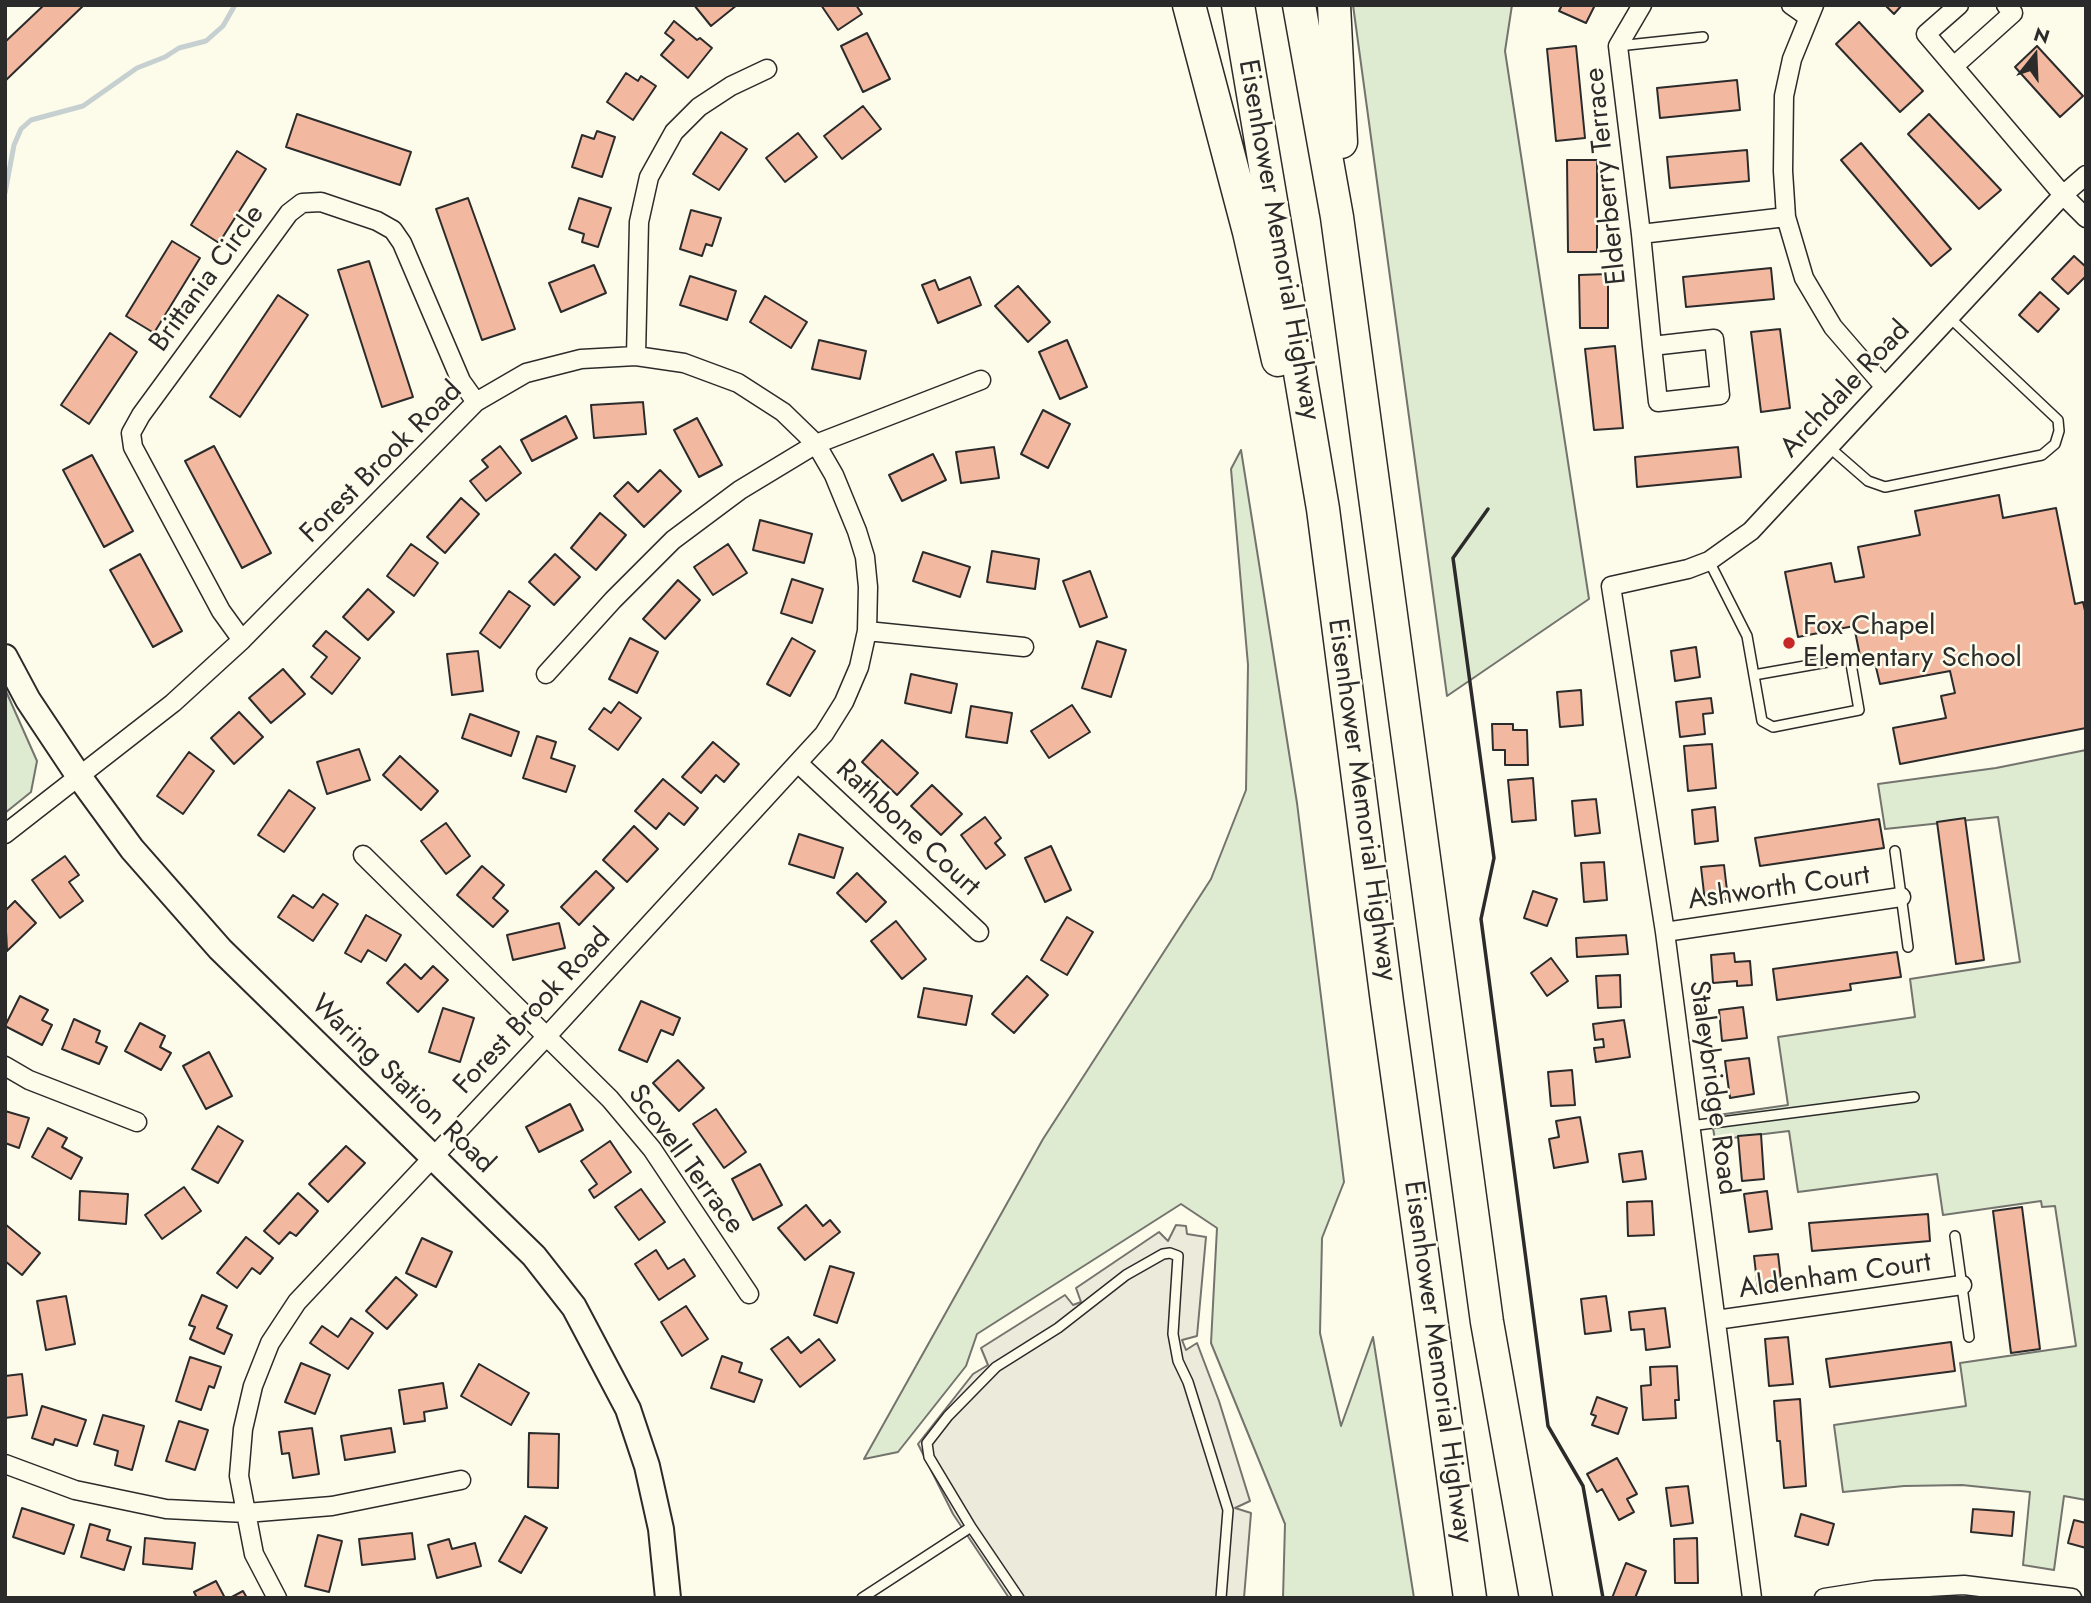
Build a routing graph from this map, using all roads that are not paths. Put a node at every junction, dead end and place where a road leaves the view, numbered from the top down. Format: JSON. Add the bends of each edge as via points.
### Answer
{"nodes":[{"id":1,"x":1189,"y":5,"type":"edge"},
{"id":2,"x":1238,"y":5,"type":"edge"},
{"id":3,"x":1299,"y":5,"type":"edge"},
{"id":4,"x":1334,"y":5,"type":"edge"},
{"id":5,"x":1642,"y":5,"type":"edge"},
{"id":6,"x":1791,"y":5,"type":"edge"},
{"id":7,"x":1959,"y":5,"type":"edge"},
{"id":8,"x":2006,"y":5,"type":"edge"},
{"id":9,"x":1811,"y":11,"type":"edge"},
{"id":10,"x":1703,"y":37,"type":"dead end"},
{"id":11,"x":1618,"y":46,"type":"junction"},
{"id":12,"x":1954,"y":66,"type":"junction"},
{"id":13,"x":767,"y":69,"type":"dead end"},
{"id":14,"x":2086,"y":175,"type":"edge"},
{"id":15,"x":2063,"y":195,"type":"junction"},
{"id":16,"x":1786,"y":217,"type":"junction"},
{"id":17,"x":2086,"y":218,"type":"edge"},
{"id":18,"x":1641,"y":234,"type":"junction"},
{"id":19,"x":1349,"y":301,"type":"junction"},
{"id":20,"x":1949,"y":317,"type":"junction"},
{"id":21,"x":1652,"y":346,"type":"junction"},
{"id":22,"x":636,"y":356,"type":"junction"},
{"id":23,"x":981,"y":380,"type":"dead end"},
{"id":24,"x":1884,"y":386,"type":"junction"},
{"id":25,"x":476,"y":402,"type":"junction"},
{"id":26,"x":816,"y":444,"type":"junction"},
{"id":27,"x":1829,"y":447,"type":"junction"},
{"id":28,"x":1709,"y":561,"type":"junction"},
{"id":29,"x":1611,"y":586,"type":"joint"},
{"id":30,"x":1337,"y":621,"type":"junction"},
{"id":31,"x":867,"y":631,"type":"junction"},
{"id":32,"x":242,"y":640,"type":"junction"},
{"id":33,"x":1024,"y":647,"type":"dead end"},
{"id":34,"x":5,"y":657,"type":"edge"},
{"id":35,"x":546,"y":674,"type":"dead end"},
{"id":36,"x":1754,"y":675,"type":"junction"},
{"id":37,"x":799,"y":764,"type":"junction"},
{"id":38,"x":78,"y":775,"type":"junction"},
{"id":39,"x":5,"y":834,"type":"edge"},
{"id":40,"x":1895,"y":851,"type":"dead end"},
{"id":41,"x":363,"y":855,"type":"dead end"},
{"id":42,"x":1901,"y":897,"type":"junction"},
{"id":43,"x":979,"y":932,"type":"dead end"},
{"id":44,"x":1665,"y":932,"type":"junction"},
{"id":45,"x":1908,"y":947,"type":"dead end"},
{"id":46,"x":547,"y":1036,"type":"junction"},
{"id":47,"x":5,"y":1066,"type":"edge"},
{"id":48,"x":1914,"y":1097,"type":"dead end"},
{"id":49,"x":137,"y":1122,"type":"dead end"},
{"id":50,"x":1690,"y":1126,"type":"junction"},
{"id":51,"x":434,"y":1157,"type":"junction"},
{"id":52,"x":1955,"y":1236,"type":"dead end"},
{"id":53,"x":1962,"y":1285,"type":"junction"},
{"id":54,"x":749,"y":1294,"type":"dead end"},
{"id":55,"x":1716,"y":1320,"type":"junction"},
{"id":56,"x":1969,"y":1337,"type":"dead end"},
{"id":57,"x":5,"y":1464,"type":"edge"},
{"id":58,"x":461,"y":1480,"type":"dead end"},
{"id":59,"x":246,"y":1513,"type":"junction"},
{"id":60,"x":971,"y":1527,"type":"junction"},
{"id":61,"x":277,"y":1598,"type":"edge"},
{"id":62,"x":668,"y":1598,"type":"edge"},
{"id":63,"x":862,"y":1598,"type":"edge"},
{"id":64,"x":1019,"y":1598,"type":"edge"},
{"id":65,"x":1221,"y":1598,"type":"edge"},
{"id":66,"x":1469,"y":1598,"type":"edge"},
{"id":67,"x":1536,"y":1598,"type":"edge"},
{"id":68,"x":1752,"y":1598,"type":"edge"},
{"id":69,"x":1824,"y":1598,"type":"edge"},
{"id":70,"x":2072,"y":1598,"type":"edge"}],
"edges":[{"from":1,"to":30,"type":"highway","via":[[1249,232]]},
{"from":2,"to":30,"type":"highway","name":"Eisenhower Memorial Highway","via":[[1323,509]]},
{"from":3,"to":19,"type":"highway"},
{"from":4,"to":19,"type":"highway"},
{"from":5,"to":11,"type":"street","name":"Elderberry Terrace"},
{"from":6,"to":9,"type":"street"},
{"from":7,"to":12,"type":"street","via":[[1926,34]]},
{"from":8,"to":12,"type":"street","via":[[2013,13]]},
{"from":9,"to":16,"type":"street","via":[[1792,59],[1784,96]]},
{"from":10,"to":11,"type":"lane"},
{"from":11,"to":18,"type":"street","name":"Elderberry Terrace"},
{"from":12,"to":15,"type":"street"},
{"from":13,"to":22,"type":"street","via":[[699,107],[674,132],[649,177],[639,222]]},
{"from":14,"to":15,"type":"street","name":"Archdale Road"},
{"from":15,"to":17,"type":"street"},
{"from":15,"to":20,"type":"street","name":"Archdale Road"},
{"from":16,"to":18,"type":"street"},
{"from":16,"to":24,"type":"street","via":[[1804,278],[1833,327]]},
{"from":18,"to":21,"type":"street","name":"Elderberry Terrace"},
{"from":19,"to":67,"type":"highway","via":[[1487,1322]]},
{"from":20,"to":24,"type":"street","name":"Archdale Road"},
{"from":20,"to":27,"type":"lane","via":[[2058,420],[2055,444],[2042,455],[1885,487],[1868,481]]},
{"from":21,"to":21,"type":"street","name":"Elderberry Terrace","via":[[1658,402],[1720,395],[1714,339]]},
{"from":22,"to":25,"type":"street","name":"Forest Brook Road","via":[[580,359],[526,373]]},
{"from":22,"to":26,"type":"street","name":"Forest Brook Road","via":[[684,363],[738,383],[783,412]]},
{"from":23,"to":26,"type":"street"},
{"from":24,"to":27,"type":"street","name":"Archdale Road"},
{"from":25,"to":32,"type":"street","name":"Forest Brook Road"},
{"from":25,"to":32,"type":"street","name":"Brittania Circle","via":[[461,381],[393,230],[321,202],[302,203],[289,213],[131,433],[134,447],[215,600]]},
{"from":26,"to":31,"type":"street","name":"Forest Brook Road","via":[[834,475],[865,557]]},
{"from":26,"to":35,"type":"street","via":[[740,490],[673,540]]},
{"from":27,"to":28,"type":"street","name":"Archdale Road","via":[[1751,531]]},
{"from":28,"to":29,"type":"street","name":"Archdale Road"},
{"from":28,"to":36,"type":"lane","via":[[1747,636]]},
{"from":29,"to":44,"type":"street","name":"Staleybridge Road"},
{"from":30,"to":66,"type":"highway","name":"Eisenhower Memorial Highway"},
{"from":31,"to":33,"type":"street"},
{"from":31,"to":37,"type":"street","name":"Forest Brook Road","via":[[844,702]]},
{"from":32,"to":38,"type":"street","name":"Forest Brook Road","via":[[173,703]]},
{"from":34,"to":38,"type":"street","name":"Waring Station Road","via":[[28,701]]},
{"from":36,"to":36,"type":"lane","via":[[1762,721],[1773,727],[1859,710],[1850,658]]},
{"from":37,"to":43,"type":"street","name":"Rathbone Court"},
{"from":37,"to":46,"type":"street","name":"Forest Brook Road"},
{"from":38,"to":39,"type":"street","name":"Forest Brook Road"},
{"from":38,"to":51,"type":"street","name":"Waring Station Road","via":[[132,849],[220,949]]},
{"from":40,"to":42,"type":"lane"},
{"from":41,"to":46,"type":"street","name":"Scovell Terrace"},
{"from":42,"to":44,"type":"street","name":"Ashworth Court"},
{"from":42,"to":45,"type":"lane"},
{"from":44,"to":50,"type":"street","name":"Staleybridge Road"},
{"from":46,"to":51,"type":"street","name":"Forest Brook Road"},
{"from":46,"to":54,"type":"street","name":"Scovell Terrace","via":[[652,1149]]},
{"from":47,"to":49,"type":"street","via":[[29,1080]]},
{"from":48,"to":50,"type":"lane"},
{"from":50,"to":55,"type":"street","name":"Staleybridge Road"},
{"from":51,"to":59,"type":"street","name":"Forest Brook Road","via":[[297,1302],[270,1343],[243,1429],[239,1476]]},
{"from":51,"to":62,"type":"street","name":"Waring Station Road","via":[[534,1256],[574,1307],[622,1397],[647,1466],[661,1529]]},
{"from":52,"to":53,"type":"lane"},
{"from":53,"to":55,"type":"street","name":"Aldenham Court"},
{"from":53,"to":56,"type":"lane"},
{"from":55,"to":68,"type":"street","name":"Staleybridge Road"},
{"from":57,"to":59,"type":"street","via":[[75,1490],[166,1509]]},
{"from":58,"to":59,"type":"street","via":[[332,1506]]},
{"from":59,"to":61,"type":"street","name":"Forest Brook Road","via":[[254,1554]]},
{"from":60,"to":63,"type":"lane"},
{"from":60,"to":64,"type":"lane"},
{"from":60,"to":65,"type":"lane","via":[[929,1457],[927,1443],[996,1367],[1058,1328],[1126,1275],[1170,1253],[1178,1256],[1173,1334],[1178,1361],[1228,1510]]},
{"from":69,"to":70,"type":"street","via":[[1875,1590],[1964,1586]]}]}
